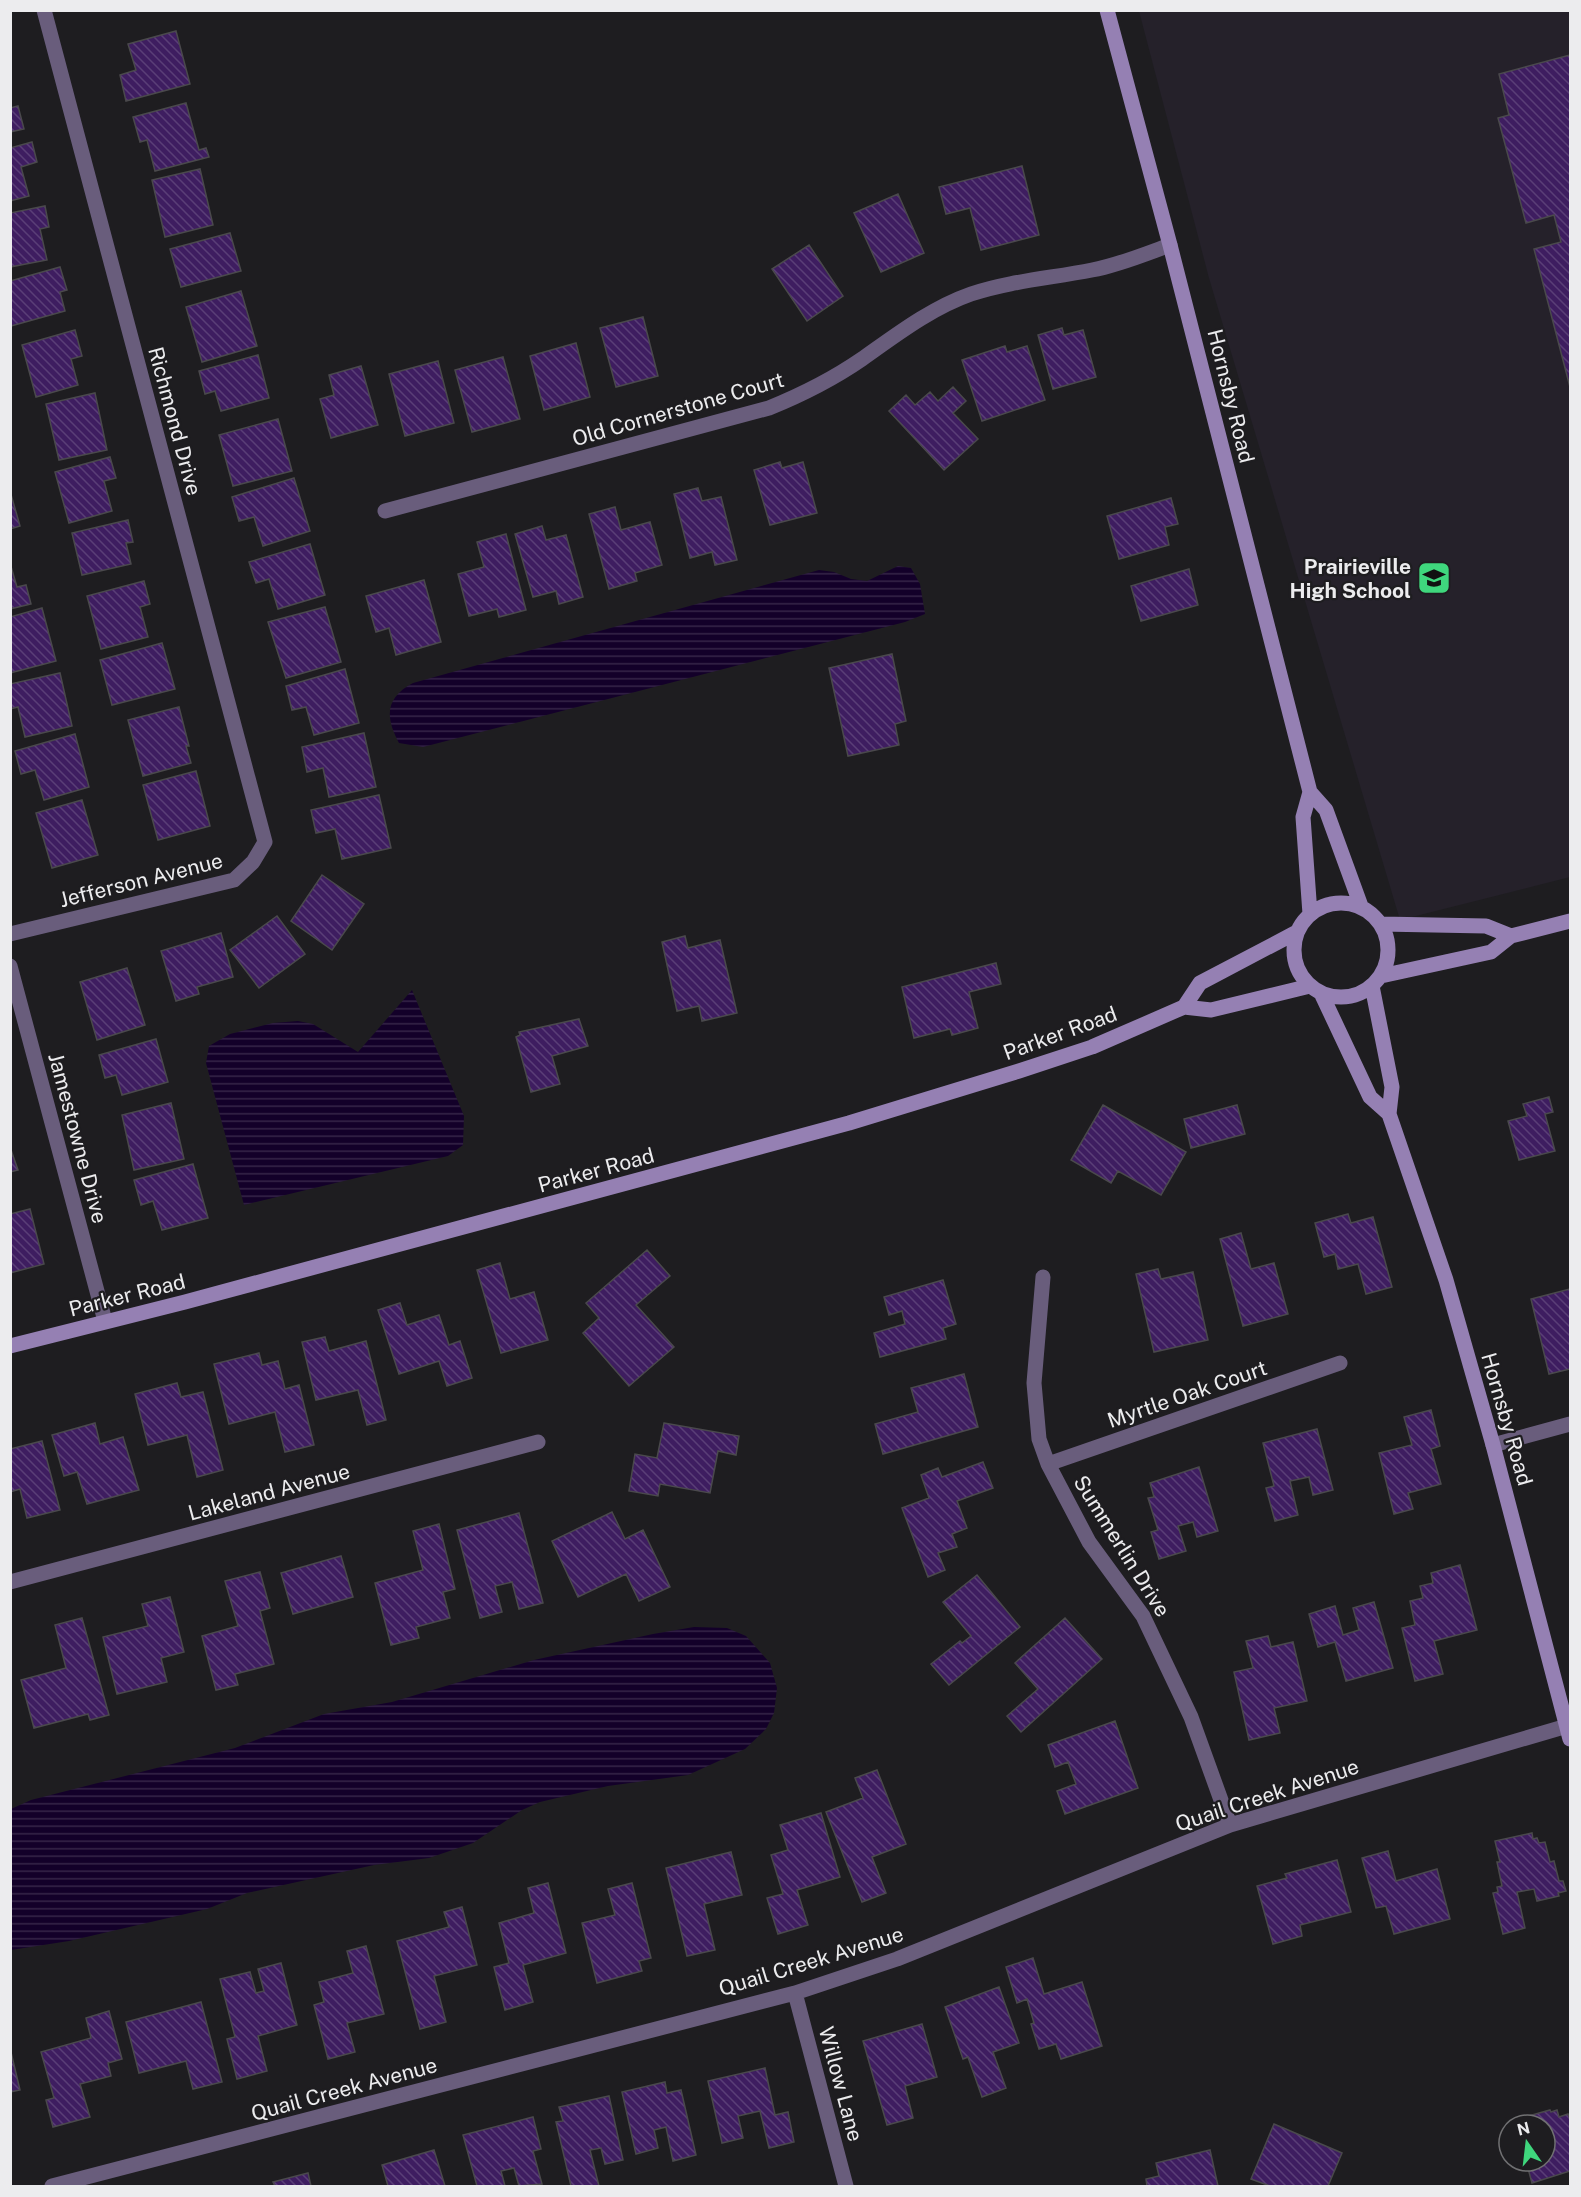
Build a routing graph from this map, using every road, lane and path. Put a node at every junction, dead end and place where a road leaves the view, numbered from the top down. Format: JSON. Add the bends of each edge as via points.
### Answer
{"nodes":[{"id":1,"x":44,"y":10,"type":"edge"},
{"id":2,"x":1107,"y":10,"type":"edge"},
{"id":3,"x":1170,"y":244,"type":"junction"},
{"id":4,"x":385,"y":511,"type":"dead end"},
{"id":5,"x":1310,"y":792,"type":"junction"},
{"id":6,"x":265,"y":842,"type":"joint"},
{"id":7,"x":1361,"y":906,"type":"junction"},
{"id":8,"x":1310,"y":914,"type":"junction"},
{"id":9,"x":1570,"y":921,"type":"edge"},
{"id":10,"x":1381,"y":924,"type":"junction"},
{"id":11,"x":1297,"y":932,"type":"junction"},
{"id":12,"x":10,"y":934,"type":"edge"},
{"id":13,"x":1511,"y":936,"type":"junction"},
{"id":14,"x":10,"y":966,"type":"edge"},
{"id":15,"x":1377,"y":980,"type":"junction"},
{"id":16,"x":1315,"y":989,"type":"junction"},
{"id":17,"x":1184,"y":1007,"type":"junction"},
{"id":18,"x":1389,"y":1114,"type":"junction"},
{"id":19,"x":1043,"y":1277,"type":"dead end"},
{"id":20,"x":105,"y":1321,"type":"junction"},
{"id":21,"x":10,"y":1346,"type":"edge"},
{"id":22,"x":1340,"y":1363,"type":"dead end"},
{"id":23,"x":1570,"y":1424,"type":"edge"},
{"id":24,"x":538,"y":1443,"type":"dead end"},
{"id":25,"x":1493,"y":1445,"type":"junction"},
{"id":26,"x":1048,"y":1464,"type":"junction"},
{"id":27,"x":10,"y":1582,"type":"edge"},
{"id":28,"x":1569,"y":1732,"type":"edge"},
{"id":29,"x":1230,"y":1826,"type":"junction"},
{"id":30,"x":795,"y":1993,"type":"junction"},
{"id":31,"x":52,"y":2187,"type":"edge"},
{"id":32,"x":846,"y":2187,"type":"edge"}],
"edges":[{"from":1,"to":6,"type":"street","name":"Richmond Drive"},
{"from":2,"to":3,"type":"street","name":"Hornsby Road"},
{"from":3,"to":4,"type":"street","name":"Old Cornerstone Court","via":[[1095,270],[970,294],[897,333],[860,361],[769,408]]},
{"from":3,"to":5,"type":"street","name":"Hornsby Road"},
{"from":5,"to":7,"type":"street","name":"Hornsby Road","via":[[1326,810]]},
{"from":5,"to":8,"type":"street","name":"Hornsby Road","via":[[1303,817]]},
{"from":6,"to":12,"type":"street","name":"Jefferson Avenue","via":[[253,862],[234,880]]},
{"from":7,"to":8,"type":"street","via":[[1334,903]]},
{"from":7,"to":10,"type":"street"},
{"from":8,"to":11,"type":"street"},
{"from":9,"to":13,"type":"street"},
{"from":10,"to":13,"type":"street","via":[[1486,926]]},
{"from":10,"to":15,"type":"street","via":[[1389,950]]},
{"from":11,"to":16,"type":"street","via":[[1293,941],[1295,963],[1301,976]]},
{"from":11,"to":17,"type":"street","via":[[1200,983]]},
{"from":13,"to":15,"type":"street","via":[[1491,952]]},
{"from":14,"to":20,"type":"street","name":"Jamestowne Drive"},
{"from":15,"to":16,"type":"street","via":[[1361,993],[1348,997],[1334,997]]},
{"from":15,"to":18,"type":"street","name":"Hornsby Road","via":[[1392,1088]]},
{"from":16,"to":17,"type":"street","name":"Parker Road","via":[[1211,1010]]},
{"from":16,"to":18,"type":"street","name":"Hornsby Road","via":[[1370,1096]]},
{"from":17,"to":20,"type":"street","name":"Parker Road","via":[[1092,1047],[849,1123]]},
{"from":18,"to":25,"type":"street","name":"Hornsby Road","via":[[1446,1280]]},
{"from":19,"to":26,"type":"street","name":"Summerlin Drive","via":[[1034,1383],[1039,1439]]},
{"from":20,"to":21,"type":"street","name":"Parker Road"},
{"from":22,"to":26,"type":"street","name":"Myrtle Oak Court"},
{"from":23,"to":25,"type":"street"},
{"from":24,"to":27,"type":"street","name":"Lakeland Avenue"},
{"from":25,"to":28,"type":"street","name":"Hornsby Road"},
{"from":26,"to":29,"type":"street","name":"Summerlin Drive","via":[[1089,1542],[1143,1616],[1191,1718]]},
{"from":28,"to":29,"type":"street","name":"Quail Creek Avenue"},
{"from":29,"to":30,"type":"street","name":"Quail Creek Avenue","via":[[897,1959]]},
{"from":30,"to":31,"type":"street","name":"Quail Creek Avenue"},
{"from":30,"to":32,"type":"street","name":"Willow Lane"}]}
